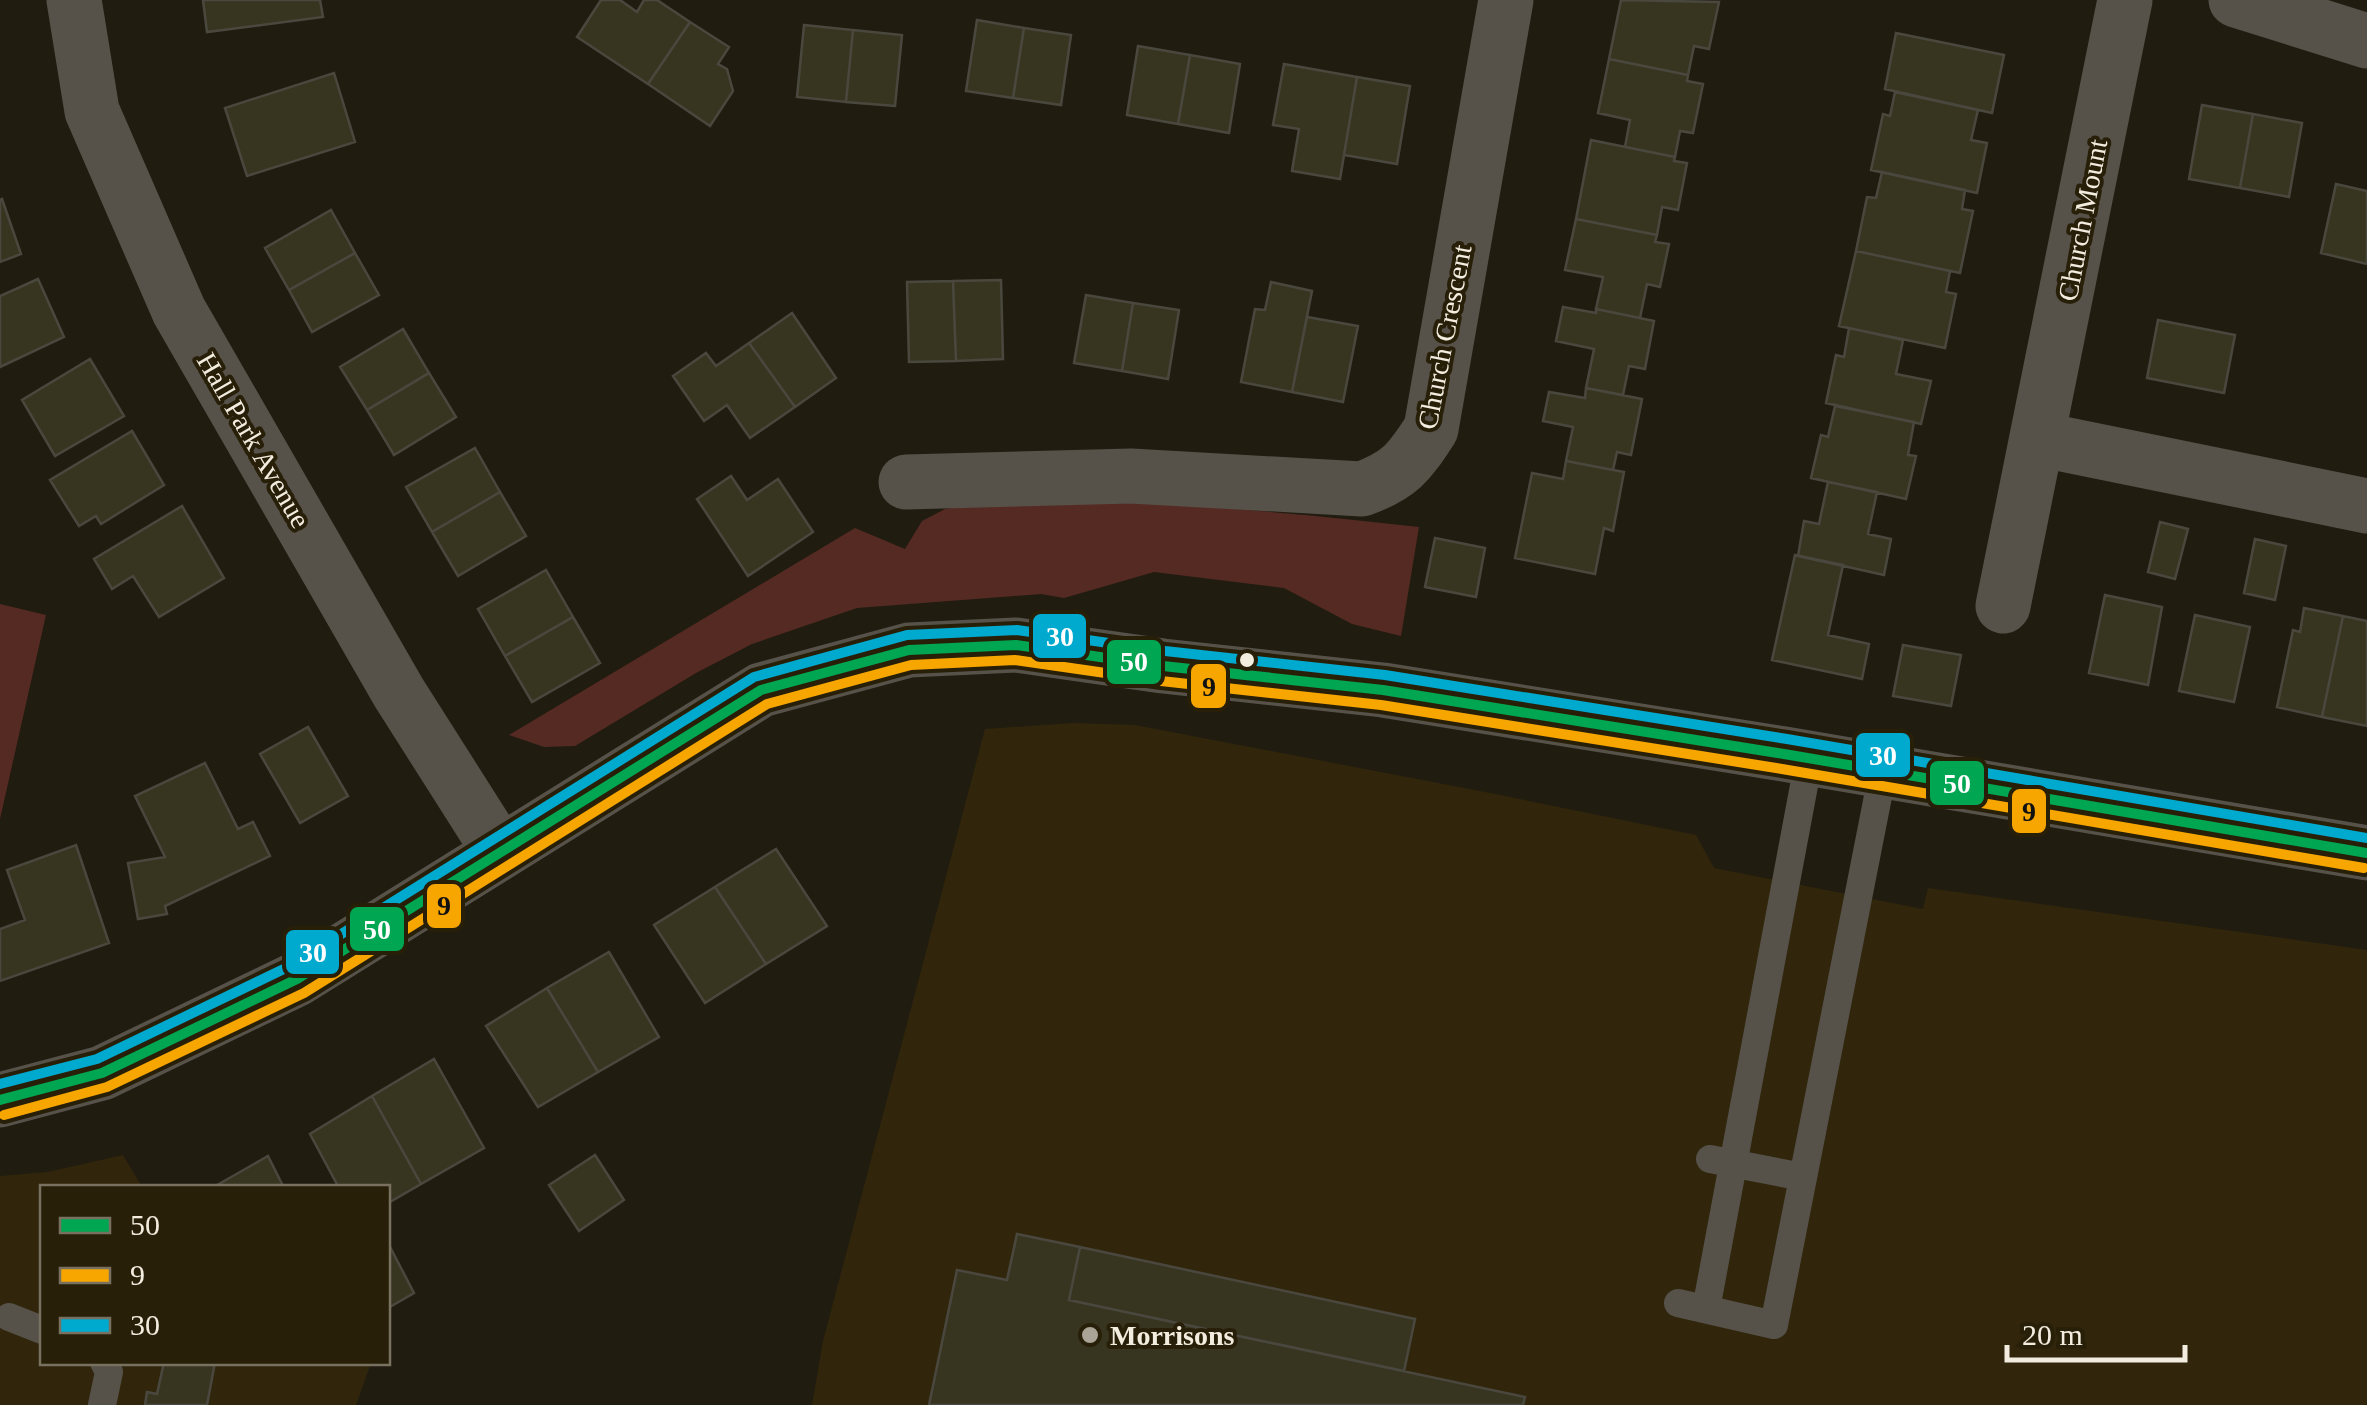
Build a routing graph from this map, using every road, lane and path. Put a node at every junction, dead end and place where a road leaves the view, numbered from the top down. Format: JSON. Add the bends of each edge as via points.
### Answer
{"nodes":[{"id":1,"x":74,"y":0,"type":"edge"},
{"id":2,"x":1506,"y":0,"type":"edge"},
{"id":3,"x":2125,"y":0,"type":"edge"},
{"id":4,"x":2236,"y":0,"type":"edge"},
{"id":5,"x":2367,"y":42,"type":"edge"},
{"id":6,"x":2038,"y":439,"type":"junction"},
{"id":7,"x":906,"y":482,"type":"dead end"},
{"id":8,"x":2367,"y":506,"type":"edge"},
{"id":9,"x":2002,"y":606,"type":"dead end"},
{"id":10,"x":1809,"y":759,"type":"junction"},
{"id":11,"x":1883,"y":771,"type":"junction"},
{"id":12,"x":500,"y":852,"type":"junction"},
{"id":13,"x":2367,"y":853,"type":"edge"},
{"id":14,"x":0,"y":1100,"type":"edge"},
{"id":15,"x":1721,"y":1161,"type":"junction"},
{"id":16,"x":1803,"y":1177,"type":"junction"},
{"id":17,"x":1678,"y":1303,"type":"dead end"},
{"id":18,"x":1706,"y":1309,"type":"junction"},
{"id":19,"x":9,"y":1317,"type":"dead end"},
{"id":20,"x":40,"y":1329,"type":"edge"},
{"id":21,"x":106,"y":1365,"type":"edge"},
{"id":22,"x":102,"y":1405,"type":"edge"}],
"edges":[{"from":1,"to":12,"type":"street","name":"Hall Park Avenue","via":[[92,111],[179,310],[398,692]]},
{"from":2,"to":7,"type":"street","name":"Church Crescent","via":[[1431,429],[1389,479],[1362,490],[1131,476]]},
{"from":3,"to":6,"type":"street","name":"Church Mount"},
{"from":4,"to":5,"type":"street"},
{"from":6,"to":8,"type":"street"},
{"from":6,"to":9,"type":"street","name":"Church Mount"},
{"from":10,"to":11,"type":"street"},
{"from":10,"to":12,"type":"street","via":[[1383,690],[1016,645],[909,650],[761,690]]},
{"from":10,"to":15,"type":"lane"},
{"from":11,"to":13,"type":"street"},
{"from":11,"to":16,"type":"lane"},
{"from":12,"to":14,"type":"street","via":[[298,978],[102,1072]]},
{"from":15,"to":16,"type":"lane"},
{"from":15,"to":18,"type":"lane"},
{"from":16,"to":18,"type":"lane","via":[[1774,1325]]},
{"from":17,"to":18,"type":"lane"},
{"from":19,"to":20,"type":"lane"},
{"from":21,"to":22,"type":"lane"}]}
